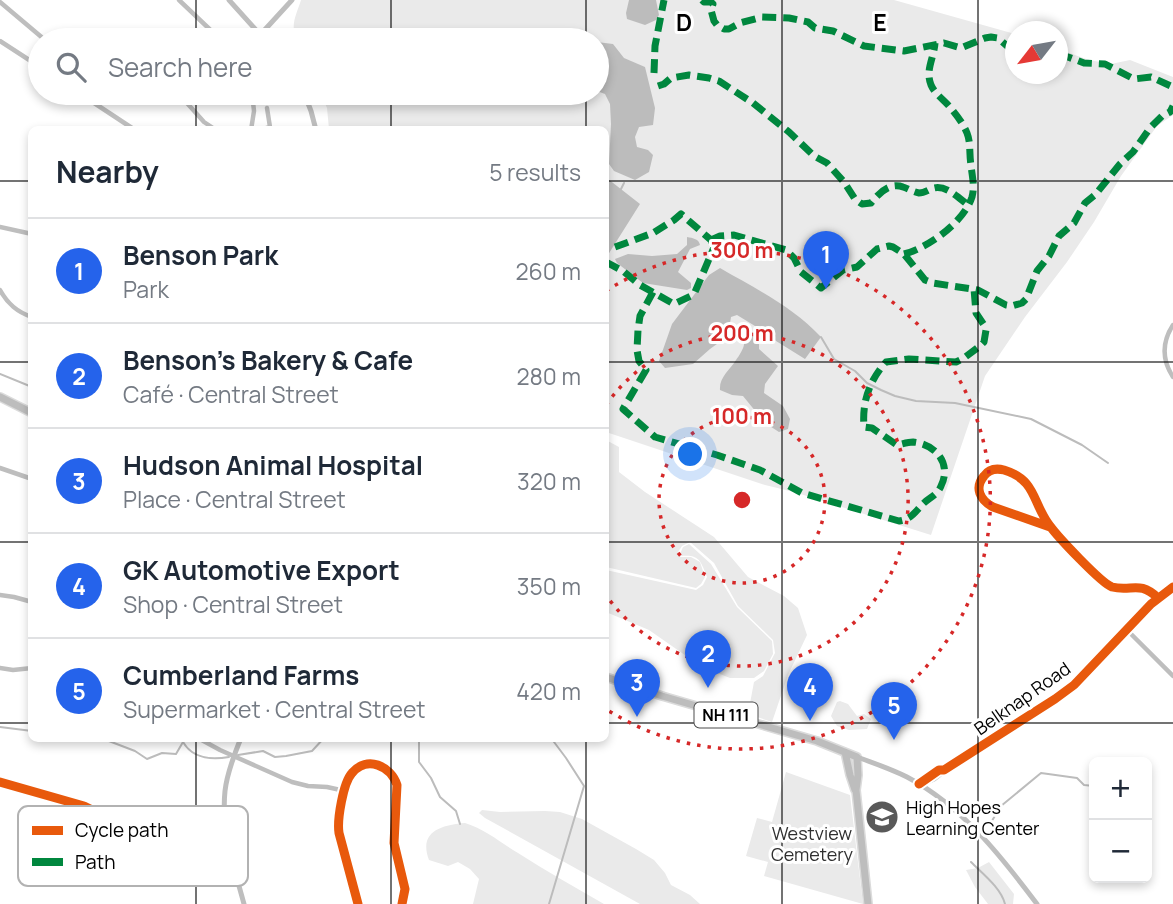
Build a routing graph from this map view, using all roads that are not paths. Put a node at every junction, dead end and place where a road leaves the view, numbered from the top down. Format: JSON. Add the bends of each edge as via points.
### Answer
{"nodes":[{"id":1,"x":179,"y":0,"type":"edge"},
{"id":2,"x":229,"y":0,"type":"edge"},
{"id":3,"x":292,"y":0,"type":"edge"},
{"id":4,"x":0,"y":2,"type":"edge"},
{"id":5,"x":30,"y":28,"type":"edge"},
{"id":6,"x":208,"y":28,"type":"edge"},
{"id":7,"x":254,"y":28,"type":"edge"},
{"id":8,"x":266,"y":28,"type":"edge"},
{"id":9,"x":0,"y":41,"type":"edge"},
{"id":10,"x":28,"y":59,"type":"edge"},
{"id":11,"x":97,"y":105,"type":"edge"},
{"id":12,"x":189,"y":105,"type":"edge"},
{"id":13,"x":253,"y":105,"type":"edge"},
{"id":14,"x":308,"y":105,"type":"edge"},
{"id":15,"x":267,"y":108,"type":"dead end"},
{"id":16,"x":129,"y":126,"type":"edge"},
{"id":17,"x":210,"y":126,"type":"edge"},
{"id":18,"x":252,"y":126,"type":"edge"},
{"id":19,"x":270,"y":126,"type":"edge"},
{"id":20,"x":315,"y":126,"type":"edge"},
{"id":21,"x":0,"y":227,"type":"edge"},
{"id":22,"x":28,"y":233,"type":"edge"},
{"id":23,"x":0,"y":290,"type":"edge"},
{"id":24,"x":28,"y":315,"type":"edge"},
{"id":25,"x":1173,"y":325,"type":"edge"},
{"id":26,"x":1173,"y":377,"type":"edge"},
{"id":27,"x":0,"y":397,"type":"edge"},
{"id":28,"x":28,"y":411,"type":"edge"},
{"id":29,"x":0,"y":468,"type":"edge"},
{"id":30,"x":28,"y":478,"type":"edge"},
{"id":31,"x":1050,"y":527,"type":"junction"},
{"id":32,"x":1173,"y":587,"type":"edge"},
{"id":33,"x":0,"y":595,"type":"edge"},
{"id":34,"x":1158,"y":598,"type":"junction"},
{"id":35,"x":28,"y":601,"type":"edge"},
{"id":36,"x":1127,"y":630,"type":"junction"},
{"id":37,"x":0,"y":668,"type":"edge"},
{"id":38,"x":28,"y":668,"type":"edge"},
{"id":39,"x":1173,"y":676,"type":"edge"},
{"id":40,"x":609,"y":678,"type":"edge"},
{"id":41,"x":206,"y":742,"type":"edge"},
{"id":42,"x":240,"y":742,"type":"edge"},
{"id":43,"x":845,"y":752,"type":"junction"},
{"id":44,"x":234,"y":756,"type":"junction"},
{"id":45,"x":857,"y":757,"type":"junction"},
{"id":46,"x":0,"y":782,"type":"edge"},
{"id":47,"x":919,"y":784,"type":"junction"},
{"id":48,"x":856,"y":790,"type":"junction"},
{"id":49,"x":345,"y":791,"type":"junction"},
{"id":50,"x":84,"y":806,"type":"edge"},
{"id":51,"x":225,"y":806,"type":"edge"},
{"id":52,"x":239,"y":886,"type":"edge"},
{"id":53,"x":244,"y":904,"type":"edge"},
{"id":54,"x":358,"y":904,"type":"edge"},
{"id":55,"x":402,"y":904,"type":"edge"},
{"id":56,"x":868,"y":904,"type":"edge"},
{"id":57,"x":1037,"y":904,"type":"edge"}],
"edges":[{"from":1,"to":6,"type":"street"},
{"from":2,"to":7,"type":"street"},
{"from":3,"to":8,"type":"street"},
{"from":4,"to":5,"type":"street"},
{"from":9,"to":10,"type":"street"},
{"from":11,"to":16,"type":"street"},
{"from":12,"to":17,"type":"street"},
{"from":13,"to":18,"type":"street"},
{"from":14,"to":20,"type":"street"},
{"from":15,"to":19,"type":"street"},
{"from":21,"to":22,"type":"street"},
{"from":23,"to":24,"type":"street","via":[[8,303]]},
{"from":25,"to":26,"type":"street","via":[[1165,350]]},
{"from":27,"to":28,"type":"main road"},
{"from":29,"to":30,"type":"street"},
{"from":31,"to":31,"type":"street","via":[[1025,481],[1000,469],[985,474],[979,492],[985,502]]},
{"from":31,"to":34,"type":"street","via":[[1103,582],[1141,588]]},
{"from":32,"to":34,"type":"street","name":"Belknap Road"},
{"from":33,"to":35,"type":"street"},
{"from":34,"to":36,"type":"street","name":"Belknap Road"},
{"from":36,"to":39,"type":"street"},
{"from":36,"to":47,"type":"street","name":"Belknap Road","via":[[1074,685]]},
{"from":37,"to":38,"type":"street"},
{"from":40,"to":43,"type":"main road","number":"NH 111"},
{"from":41,"to":44,"type":"street"},
{"from":42,"to":44,"type":"street"},
{"from":43,"to":45,"type":"main road","number":"NH 111"},
{"from":43,"to":48,"type":"main road"},
{"from":44,"to":49,"type":"street","via":[[300,785]]},
{"from":44,"to":51,"type":"street"},
{"from":45,"to":47,"type":"street"},
{"from":45,"to":48,"type":"main road"},
{"from":46,"to":50,"type":"street"},
{"from":47,"to":57,"type":"street","via":[[981,835]]},
{"from":48,"to":56,"type":"main road"},
{"from":49,"to":54,"type":"street","via":[[338,828]]},
{"from":49,"to":55,"type":"street","via":[[349,777],[366,764],[384,767],[394,778],[394,843],[405,889]]},
{"from":52,"to":53,"type":"street"}]}
